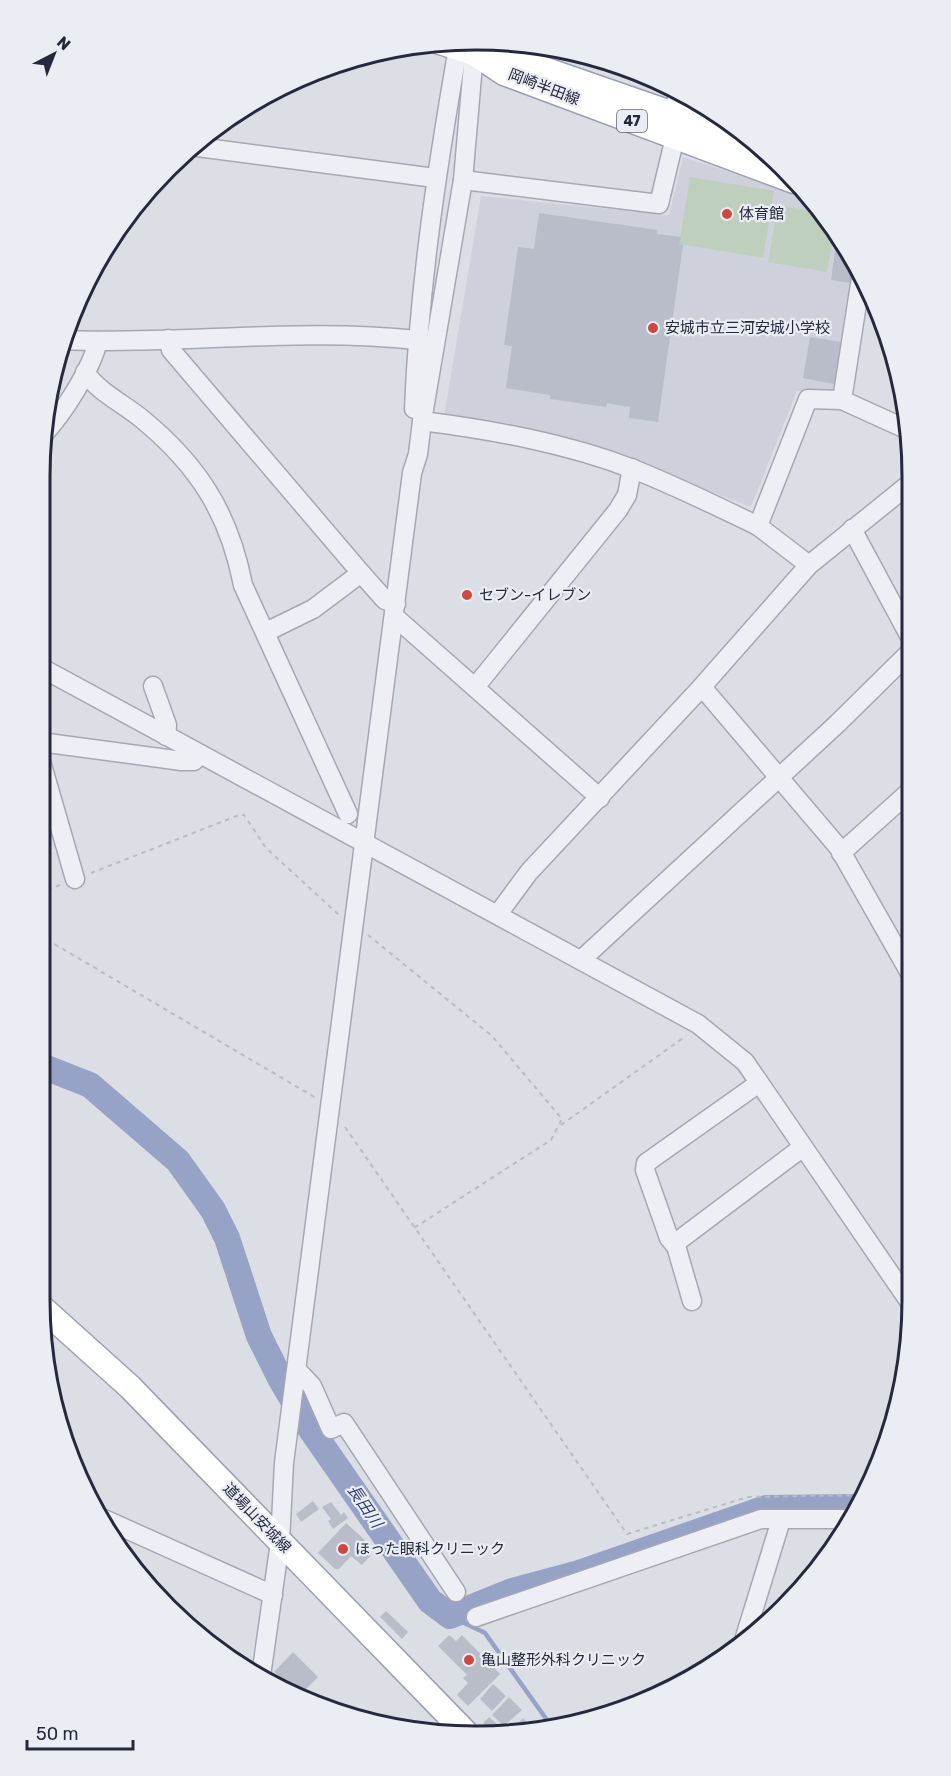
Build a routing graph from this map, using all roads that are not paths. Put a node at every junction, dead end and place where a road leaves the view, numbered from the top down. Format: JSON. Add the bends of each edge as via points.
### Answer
{"nodes":[{"id":1,"x":460,"y":50,"type":"edge"},
{"id":2,"x":461,"y":50,"type":"edge"},
{"id":3,"x":469,"y":50,"type":"edge"},
{"id":4,"x":676,"y":114,"type":"edge"},
{"id":5,"x":727,"y":132,"type":"edge"},
{"id":6,"x":204,"y":148,"type":"edge"},
{"id":7,"x":769,"y":167,"type":"edge"},
{"id":8,"x":435,"y":178,"type":"junction"},
{"id":9,"x":463,"y":180,"type":"junction"},
{"id":10,"x":859,"y":290,"type":"edge"},
{"id":11,"x":72,"y":338,"type":"edge"},
{"id":12,"x":168,"y":339,"type":"junction"},
{"id":13,"x":417,"y":340,"type":"junction"},
{"id":14,"x":98,"y":341,"type":"junction"},
{"id":15,"x":85,"y":372,"type":"junction"},
{"id":16,"x":842,"y":400,"type":"junction"},
{"id":17,"x":422,"y":421,"type":"junction"},
{"id":18,"x":53,"y":423,"type":"edge"},
{"id":19,"x":899,"y":425,"type":"edge"},
{"id":20,"x":632,"y":468,"type":"junction"},
{"id":21,"x":412,"y":473,"type":"junction"},
{"id":22,"x":902,"y":490,"type":"edge"},
{"id":23,"x":758,"y":526,"type":"junction"},
{"id":24,"x":852,"y":529,"type":"junction"},
{"id":25,"x":809,"y":565,"type":"junction"},
{"id":26,"x":361,"y":573,"type":"junction"},
{"id":27,"x":395,"y":611,"type":"junction"},
{"id":28,"x":902,"y":622,"type":"edge"},
{"id":29,"x":266,"y":632,"type":"junction"},
{"id":30,"x":902,"y":660,"type":"edge"},
{"id":31,"x":50,"y":672,"type":"edge"},
{"id":32,"x":153,"y":686,"type":"dead end"},
{"id":33,"x":476,"y":686,"type":"junction"},
{"id":34,"x":702,"y":687,"type":"junction"},
{"id":35,"x":166,"y":735,"type":"junction"},
{"id":36,"x":50,"y":743,"type":"edge"},
{"id":37,"x":200,"y":754,"type":"junction"},
{"id":38,"x":780,"y":776,"type":"junction"},
{"id":39,"x":50,"y":793,"type":"edge"},
{"id":40,"x":600,"y":798,"type":"junction"},
{"id":41,"x":902,"y":798,"type":"edge"},
{"id":42,"x":348,"y":814,"type":"dead end"},
{"id":43,"x":366,"y":842,"type":"junction"},
{"id":44,"x":842,"y":853,"type":"junction"},
{"id":45,"x":75,"y":879,"type":"road end"},
{"id":46,"x":498,"y":914,"type":"junction"},
{"id":47,"x":902,"y":959,"type":"edge"},
{"id":48,"x":581,"y":960,"type":"junction"},
{"id":49,"x":759,"y":1083,"type":"junction"},
{"id":50,"x":803,"y":1147,"type":"junction"},
{"id":51,"x":674,"y":1244,"type":"junction"},
{"id":52,"x":902,"y":1292,"type":"edge"},
{"id":53,"x":692,"y":1301,"type":"dead end"},
{"id":54,"x":50,"y":1315,"type":"edge"},
{"id":55,"x":297,"y":1370,"type":"junction"},
{"id":56,"x":841,"y":1519,"type":"edge"},
{"id":57,"x":781,"y":1520,"type":"junction"},
{"id":58,"x":112,"y":1523,"type":"edge"},
{"id":59,"x":280,"y":1542,"type":"junction"},
{"id":60,"x":456,"y":1592,"type":"dead end"},
{"id":61,"x":273,"y":1595,"type":"junction"},
{"id":62,"x":476,"y":1617,"type":"dead end"},
{"id":63,"x":748,"y":1628,"type":"edge"},
{"id":64,"x":262,"y":1669,"type":"edge"},
{"id":65,"x":459,"y":1726,"type":"edge"}],
"edges":[{"from":1,"to":8,"type":"street"},
{"from":2,"to":9,"type":"street"},
{"from":3,"to":4,"type":"main road","name":"岡崎半田線","number":"47","via":[[504,73]]},
{"from":4,"to":5,"type":"main road","name":"岡崎半田線","number":"47"},
{"from":4,"to":7,"type":"main road","name":"岡崎半田線","number":"47"},
{"from":4,"to":9,"type":"street","via":[[659,204]]},
{"from":6,"to":8,"type":"street"},
{"from":8,"to":13,"type":"street"},
{"from":9,"to":17,"type":"street"},
{"from":10,"to":16,"type":"street"},
{"from":11,"to":14,"type":"street"},
{"from":12,"to":13,"type":"street","via":[[370,334]]},
{"from":12,"to":14,"type":"street"},
{"from":12,"to":26,"type":"street","via":[[171,350]]},
{"from":13,"to":21,"type":"street"},
{"from":14,"to":15,"type":"street"},
{"from":15,"to":18,"type":"street"},
{"from":15,"to":29,"type":"street","via":[[163,437],[209,494],[236,547],[243,585]]},
{"from":16,"to":19,"type":"street"},
{"from":16,"to":23,"type":"street","via":[[808,399]]},
{"from":17,"to":20,"type":"street","via":[[489,429]]},
{"from":17,"to":21,"type":"street"},
{"from":20,"to":23,"type":"street"},
{"from":20,"to":33,"type":"street","via":[[627,495],[618,510]]},
{"from":21,"to":27,"type":"street"},
{"from":22,"to":24,"type":"street"},
{"from":23,"to":25,"type":"street"},
{"from":24,"to":25,"type":"street"},
{"from":24,"to":28,"type":"street"},
{"from":25,"to":34,"type":"street"},
{"from":26,"to":27,"type":"street"},
{"from":26,"to":29,"type":"street","via":[[312,609]]},
{"from":27,"to":33,"type":"street"},
{"from":27,"to":43,"type":"street"},
{"from":29,"to":42,"type":"street"},
{"from":30,"to":38,"type":"street"},
{"from":31,"to":35,"type":"street"},
{"from":32,"to":35,"type":"street","via":[[167,725]]},
{"from":33,"to":40,"type":"street"},
{"from":34,"to":38,"type":"street"},
{"from":34,"to":40,"type":"street"},
{"from":35,"to":37,"type":"street"},
{"from":36,"to":37,"type":"street","via":[[182,761],[194,761]]},
{"from":37,"to":43,"type":"street"},
{"from":38,"to":44,"type":"street"},
{"from":38,"to":48,"type":"street"},
{"from":39,"to":45,"type":"street"},
{"from":40,"to":46,"type":"street","via":[[529,872]]},
{"from":41,"to":44,"type":"street"},
{"from":43,"to":46,"type":"street"},
{"from":43,"to":55,"type":"street"},
{"from":44,"to":47,"type":"street"},
{"from":46,"to":48,"type":"street"},
{"from":48,"to":49,"type":"street","via":[[700,1026],[745,1062]]},
{"from":49,"to":50,"type":"street"},
{"from":49,"to":51,"type":"street","via":[[646,1163],[645,1170]]},
{"from":50,"to":51,"type":"street"},
{"from":50,"to":52,"type":"street"},
{"from":51,"to":53,"type":"street"},
{"from":54,"to":59,"type":"main road","name":"道場山安城線","via":[[130,1387]]},
{"from":55,"to":59,"type":"street","via":[[284,1463]]},
{"from":55,"to":60,"type":"street","via":[[312,1386],[331,1429],[345,1424]]},
{"from":56,"to":57,"type":"street"},
{"from":57,"to":62,"type":"street","via":[[761,1519]]},
{"from":57,"to":63,"type":"street"},
{"from":58,"to":61,"type":"street"},
{"from":59,"to":61,"type":"street"},
{"from":59,"to":65,"type":"main road","name":"道場山安城線"},
{"from":61,"to":64,"type":"street"}]}
